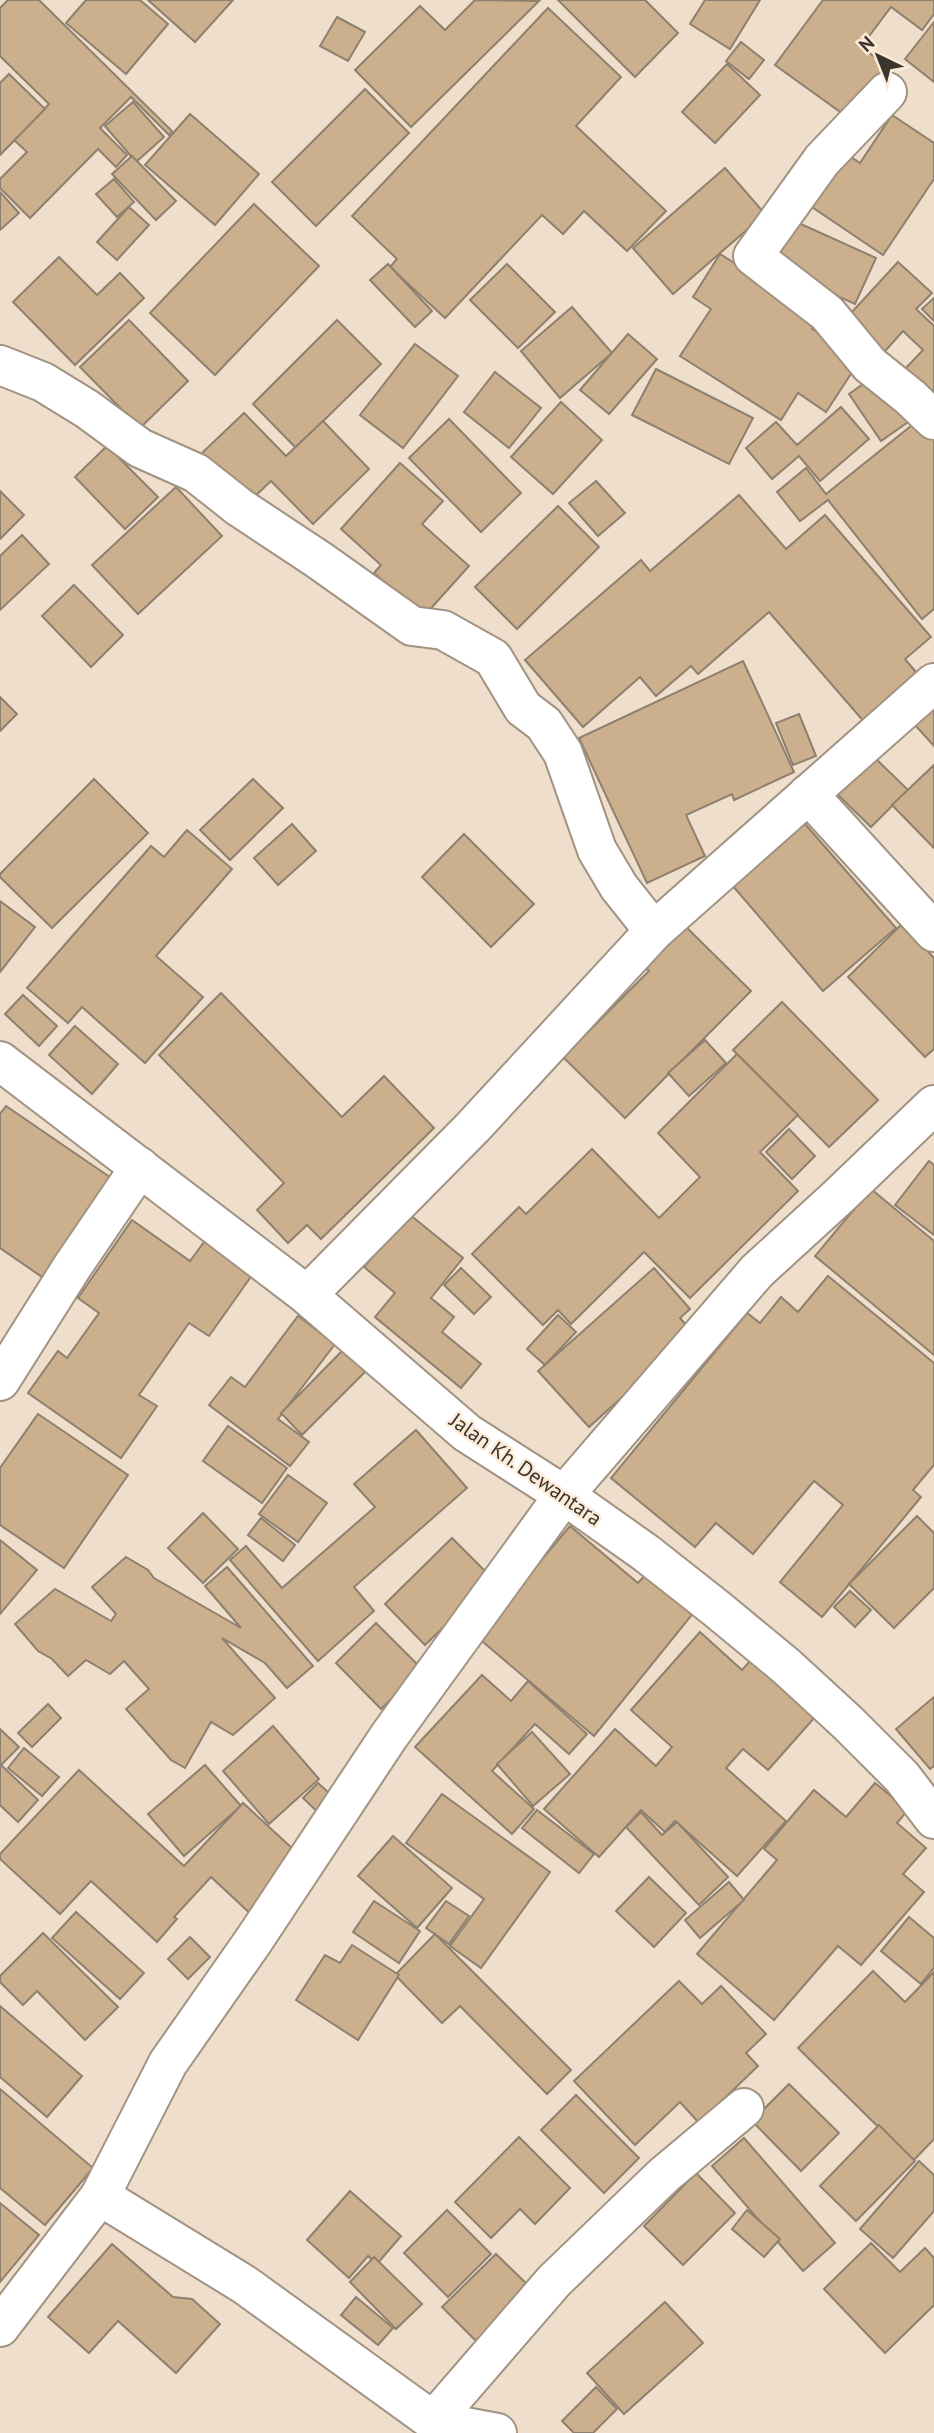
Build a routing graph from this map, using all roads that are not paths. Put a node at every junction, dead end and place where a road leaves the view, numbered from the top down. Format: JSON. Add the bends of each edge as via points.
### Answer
{"nodes":[{"id":1,"x":887,"y":92,"type":"dead end"},
{"id":2,"x":0,"y":365,"type":"edge"},
{"id":3,"x":934,"y":420,"type":"edge"},
{"id":4,"x":934,"y":683,"type":"edge"},
{"id":5,"x":808,"y":794,"type":"junction"},
{"id":6,"x":654,"y":931,"type":"junction"},
{"id":7,"x":934,"y":932,"type":"edge"},
{"id":8,"x":0,"y":1061,"type":"edge"},
{"id":9,"x":934,"y":1105,"type":"edge"},
{"id":10,"x":140,"y":1167,"type":"junction"},
{"id":11,"x":307,"y":1295,"type":"junction"},
{"id":12,"x":0,"y":1381,"type":"edge"},
{"id":13,"x":564,"y":1495,"type":"junction"},
{"id":14,"x":934,"y":1819,"type":"edge"},
{"id":15,"x":744,"y":2108,"type":"dead end"},
{"id":16,"x":100,"y":2196,"type":"junction"},
{"id":17,"x":0,"y":2327,"type":"edge"},
{"id":18,"x":433,"y":2421,"type":"junction"},
{"id":19,"x":497,"y":2433,"type":"edge"}],
"edges":[{"from":1,"to":3,"type":"street","via":[[822,160],[753,256],[827,313],[870,365]]},
{"from":2,"to":6,"type":"street","via":[[43,382],[140,448],[196,473],[412,626],[443,630],[494,659],[523,708],[544,724],[563,753],[597,850]]},
{"from":4,"to":5,"type":"street"},
{"from":5,"to":6,"type":"street"},
{"from":5,"to":7,"type":"street"},
{"from":6,"to":11,"type":"street","via":[[473,1127]]},
{"from":8,"to":10,"type":"street","name":"Jalan Kh. Dewantara"},
{"from":9,"to":13,"type":"street","via":[[757,1271]]},
{"from":10,"to":11,"type":"street","name":"Jalan Kh. Dewantara"},
{"from":10,"to":12,"type":"street"},
{"from":11,"to":13,"type":"street","name":"Jalan Kh. Dewantara","via":[[467,1433]]},
{"from":13,"to":14,"type":"street","name":"Jalan Kh. Dewantara","via":[[646,1553],[786,1666],[893,1768]]},
{"from":13,"to":16,"type":"street","via":[[389,1736],[168,2063]]},
{"from":15,"to":18,"type":"street","via":[[664,2175],[554,2281]]},
{"from":16,"to":17,"type":"street"},
{"from":16,"to":18,"type":"street","via":[[245,2285]]},
{"from":18,"to":19,"type":"street"}]}
